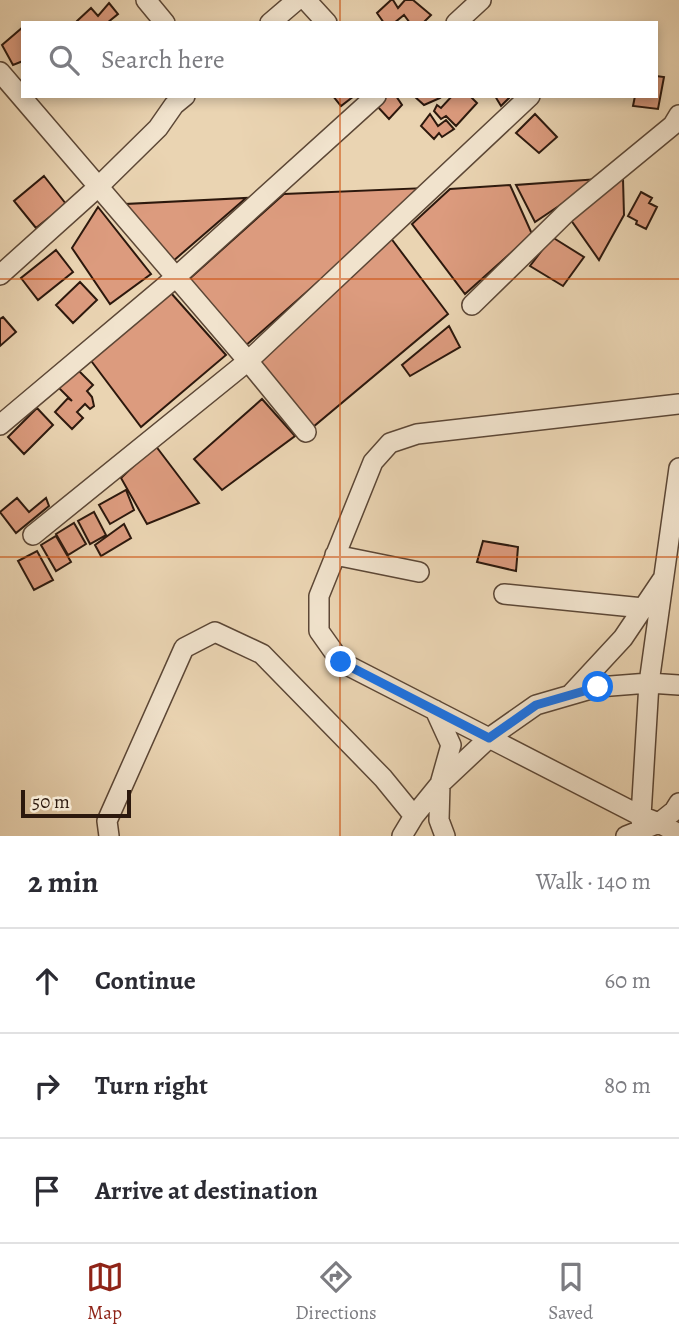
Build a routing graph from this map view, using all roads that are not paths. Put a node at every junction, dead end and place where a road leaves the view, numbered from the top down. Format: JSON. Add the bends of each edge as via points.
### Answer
{"nodes":[{"id":1,"x":146,"y":0,"type":"edge"},
{"id":2,"x":297,"y":0,"type":"edge"},
{"id":3,"x":306,"y":0,"type":"edge"},
{"id":4,"x":481,"y":0,"type":"edge"},
{"id":5,"x":163,"y":21,"type":"edge"},
{"id":6,"x":272,"y":21,"type":"edge"},
{"id":7,"x":325,"y":21,"type":"edge"},
{"id":8,"x":458,"y":21,"type":"edge"},
{"id":9,"x":0,"y":72,"type":"edge"},
{"id":10,"x":21,"y":96,"type":"edge"},
{"id":11,"x":22,"y":98,"type":"edge"},
{"id":12,"x":183,"y":98,"type":"edge"},
{"id":13,"x":374,"y":98,"type":"edge"},
{"id":14,"x":528,"y":98,"type":"edge"},
{"id":15,"x":679,"y":115,"type":"edge"},
{"id":16,"x":99,"y":187,"type":"junction"},
{"id":17,"x":0,"y":275,"type":"edge"},
{"id":18,"x":176,"y":277,"type":"junction"},
{"id":19,"x":472,"y":304,"type":"dead end"},
{"id":20,"x":248,"y":361,"type":"junction"},
{"id":21,"x":679,"y":404,"type":"edge"},
{"id":22,"x":0,"y":425,"type":"edge"},
{"id":23,"x":306,"y":432,"type":"dead end"},
{"id":24,"x":679,"y":468,"type":"edge"},
{"id":25,"x":33,"y":535,"type":"dead end"},
{"id":26,"x":335,"y":555,"type":"junction"},
{"id":27,"x":419,"y":572,"type":"dead end"},
{"id":28,"x":664,"y":576,"type":"junction"},
{"id":29,"x":504,"y":594,"type":"dead end"},
{"id":30,"x":643,"y":608,"type":"junction"},
{"id":31,"x":649,"y":683,"type":"junction"},
{"id":32,"x":679,"y":685,"type":"edge"},
{"id":33,"x":570,"y":695,"type":"junction"},
{"id":34,"x":435,"y":710,"type":"junction"},
{"id":35,"x":489,"y":738,"type":"junction"},
{"id":36,"x":440,"y":785,"type":"junction"},
{"id":37,"x":679,"y":803,"type":"edge"},
{"id":38,"x":414,"y":816,"type":"junction"},
{"id":39,"x":642,"y":828,"type":"edge"},
{"id":40,"x":679,"y":834,"type":"edge"},
{"id":41,"x":109,"y":836,"type":"edge"},
{"id":42,"x":402,"y":836,"type":"edge"},
{"id":43,"x":445,"y":836,"type":"edge"}],
"edges":[{"from":1,"to":5,"type":"street"},
{"from":2,"to":6,"type":"street"},
{"from":3,"to":7,"type":"street"},
{"from":4,"to":8,"type":"street"},
{"from":9,"to":10,"type":"street"},
{"from":11,"to":16,"type":"street"},
{"from":12,"to":16,"type":"street"},
{"from":13,"to":18,"type":"street"},
{"from":14,"to":20,"type":"street"},
{"from":15,"to":19,"type":"street","via":[[566,213]]},
{"from":16,"to":17,"type":"street"},
{"from":16,"to":18,"type":"street"},
{"from":18,"to":20,"type":"street"},
{"from":18,"to":22,"type":"street"},
{"from":20,"to":23,"type":"street"},
{"from":20,"to":25,"type":"street"},
{"from":21,"to":26,"type":"street","via":[[417,435],[390,443],[373,462]]},
{"from":24,"to":28,"type":"street"},
{"from":26,"to":27,"type":"street"},
{"from":26,"to":34,"type":"street","via":[[319,596],[319,631],[341,662]]},
{"from":28,"to":30,"type":"street"},
{"from":28,"to":31,"type":"street"},
{"from":29,"to":30,"type":"street"},
{"from":30,"to":33,"type":"street","via":[[623,638]]},
{"from":31,"to":32,"type":"street"},
{"from":31,"to":33,"type":"street","via":[[598,687]]},
{"from":31,"to":39,"type":"street"},
{"from":33,"to":35,"type":"street","via":[[536,705]]},
{"from":34,"to":35,"type":"street"},
{"from":34,"to":36,"type":"street","via":[[451,745]]},
{"from":35,"to":36,"type":"street"},
{"from":35,"to":39,"type":"street"},
{"from":36,"to":38,"type":"street"},
{"from":36,"to":43,"type":"street","via":[[439,820]]},
{"from":37,"to":39,"type":"street","via":[[674,811]]},
{"from":38,"to":41,"type":"street","via":[[262,654],[215,632],[184,648],[107,821]]},
{"from":38,"to":42,"type":"street"},
{"from":39,"to":40,"type":"street"}]}
